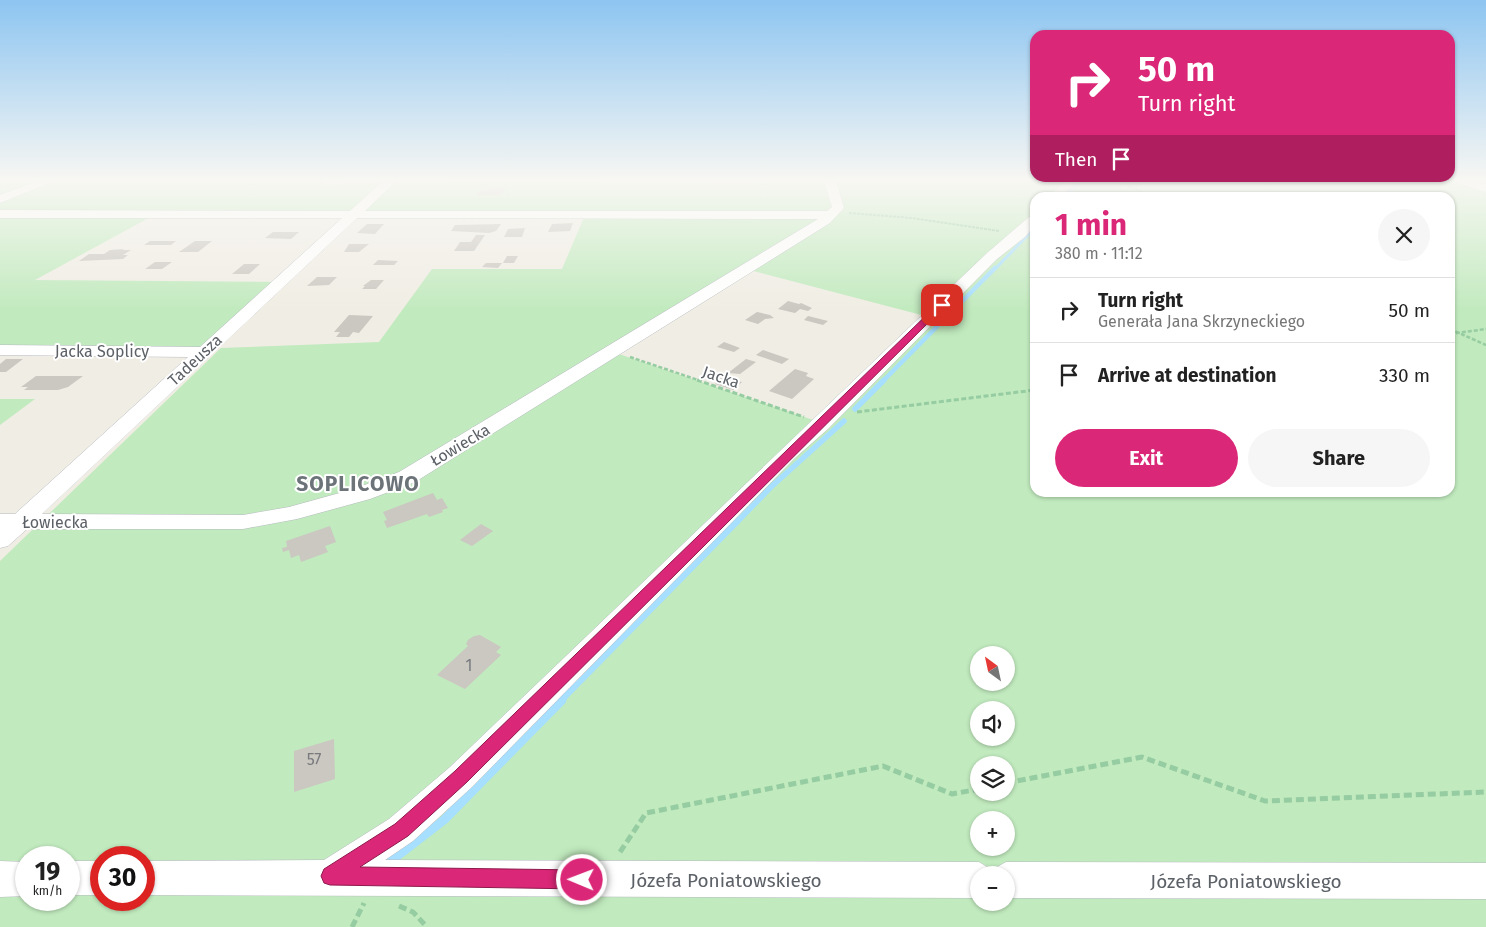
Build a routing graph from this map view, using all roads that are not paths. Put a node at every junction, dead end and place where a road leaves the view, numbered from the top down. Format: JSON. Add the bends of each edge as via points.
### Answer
{"nodes":[{"id":1,"x":342,"y":224,"type":"edge"},
{"id":2,"x":816,"y":224,"type":"edge"},
{"id":3,"x":1029,"y":224,"type":"edge"},
{"id":4,"x":0,"y":350,"type":"edge"},
{"id":5,"x":204,"y":352,"type":"junction"},
{"id":6,"x":10,"y":521,"type":"edge"},
{"id":7,"x":0,"y":540,"type":"edge"},
{"id":8,"x":330,"y":876,"type":"junction"},
{"id":9,"x":155,"y":878,"type":"edge"},
{"id":10,"x":0,"y":879,"type":"edge"},
{"id":11,"x":15,"y":879,"type":"edge"},
{"id":12,"x":970,"y":880,"type":"edge"},
{"id":13,"x":1015,"y":880,"type":"edge"},
{"id":14,"x":1486,"y":881,"type":"edge"}],
"edges":[{"from":1,"to":5,"type":"street","name":"Tadeusza"},
{"from":2,"to":6,"type":"street","name":"Łowiecka","via":[[407,477],[322,506],[243,522]]},
{"from":3,"to":8,"type":"street","via":[[788,454],[461,777],[401,830]]},
{"from":4,"to":5,"type":"street","name":"Jacka Soplicy"},
{"from":5,"to":6,"type":"street","name":"Tadeusza"},
{"from":6,"to":7,"type":"street","name":"Tadeusza"},
{"from":8,"to":9,"type":"street","name":"Józefa Poniatowskiego"},
{"from":8,"to":12,"type":"street","name":"Józefa Poniatowskiego"},
{"from":10,"to":11,"type":"street"},
{"from":13,"to":14,"type":"street","name":"Józefa Poniatowskiego"}]}
